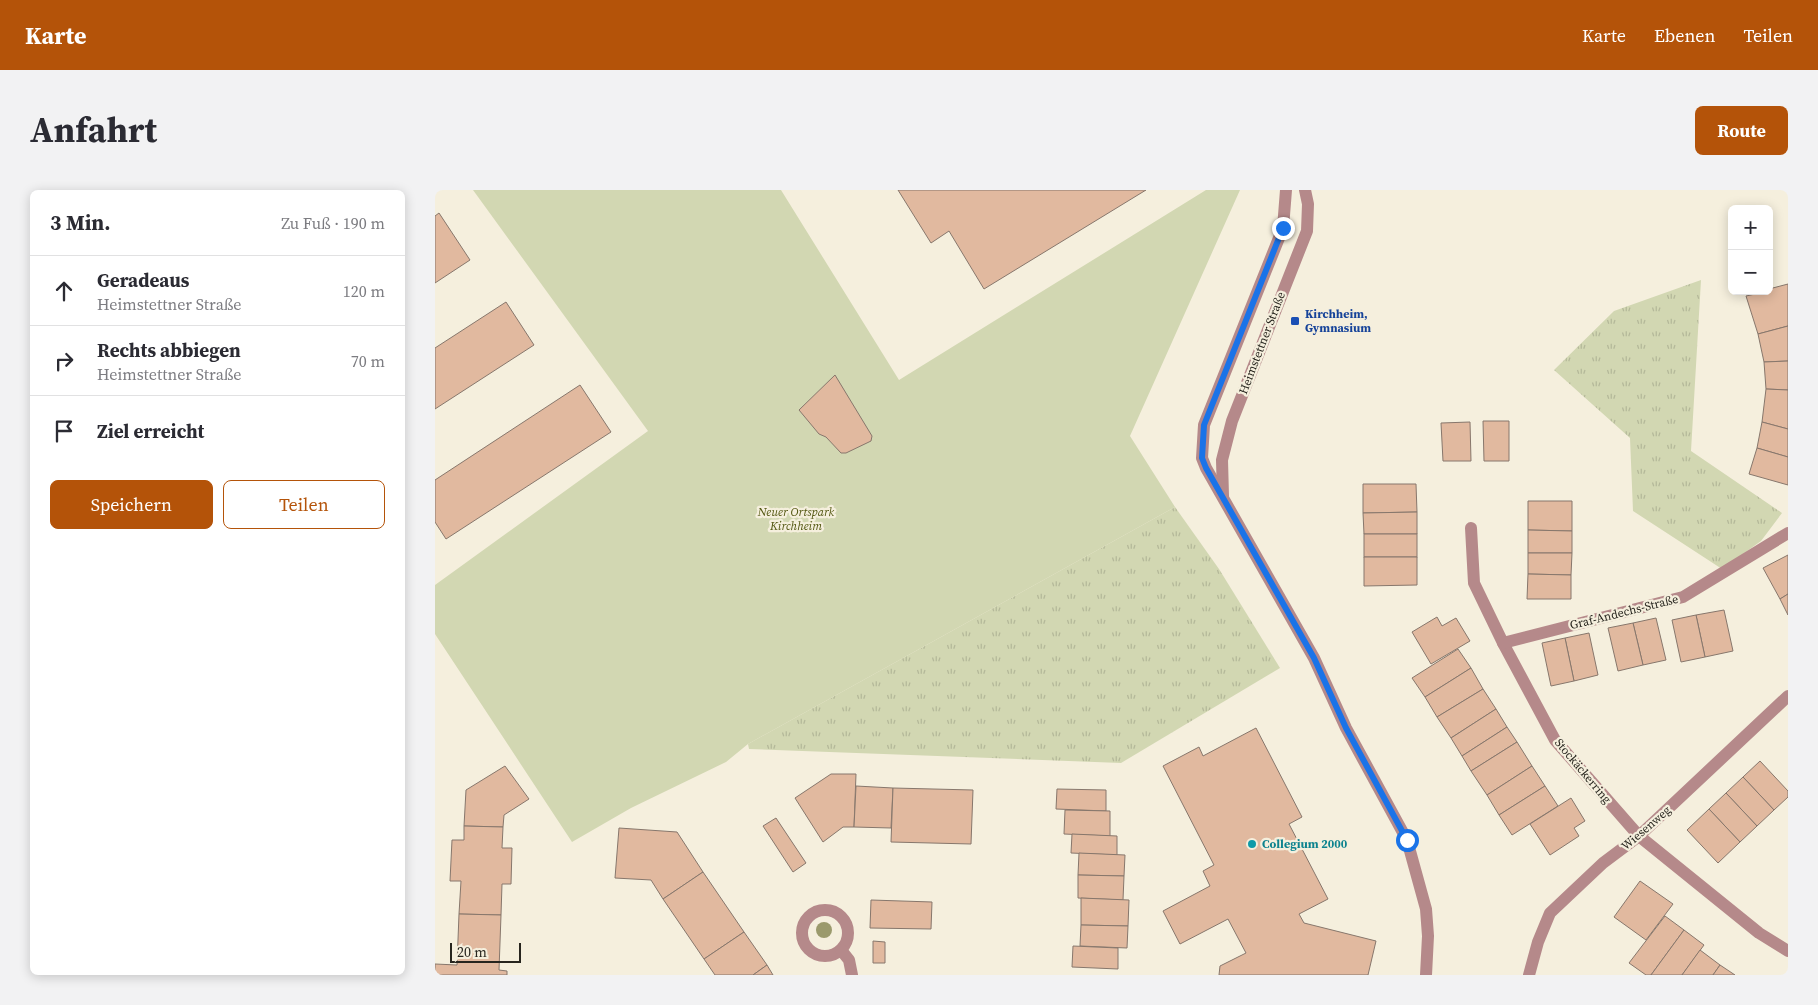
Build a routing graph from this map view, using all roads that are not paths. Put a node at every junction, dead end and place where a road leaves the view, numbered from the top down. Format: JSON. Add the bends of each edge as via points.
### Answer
{"nodes":[{"id":1,"x":1286,"y":190,"type":"edge"},
{"id":2,"x":1305,"y":190,"type":"edge"},
{"id":3,"x":1223,"y":498,"type":"junction"},
{"id":4,"x":1471,"y":528,"type":"dead end"},
{"id":5,"x":1788,"y":533,"type":"edge"},
{"id":6,"x":1503,"y":643,"type":"junction"},
{"id":7,"x":1788,"y":696,"type":"edge"},
{"id":8,"x":1639,"y":836,"type":"junction"},
{"id":9,"x":841,"y":950,"type":"dead end"},
{"id":10,"x":1788,"y":951,"type":"edge"},
{"id":11,"x":851,"y":975,"type":"edge"},
{"id":12,"x":1427,"y":975,"type":"edge"},
{"id":13,"x":1529,"y":975,"type":"edge"}],
"edges":[{"from":1,"to":3,"type":"street","name":"Heimstettner Straße","via":[[1283,228],[1204,425],[1202,458]]},
{"from":2,"to":3,"type":"street","name":"Heimstettner Straße","via":[[1309,204],[1307,231],[1232,421],[1222,460]]},
{"from":3,"to":12,"type":"street","name":"Heimstettner Straße","via":[[1314,658],[1346,728],[1407,840],[1426,909],[1429,936]]},
{"from":4,"to":6,"type":"street","name":"Stockäckerring","via":[[1474,583]]},
{"from":5,"to":6,"type":"street","name":"Graf-Andechs-Straße","via":[[1683,598]]},
{"from":6,"to":8,"type":"street","name":"Stockäckerring","via":[[1555,740]]},
{"from":7,"to":8,"type":"street","name":"Wiesenweg"},
{"from":8,"to":10,"type":"street","name":"Stockäckerring","via":[[1759,933]]},
{"from":8,"to":13,"type":"street","name":"Wiesenweg","via":[[1603,863],[1550,913]]},
{"from":9,"to":11,"type":"street","via":[[849,960]]}]}
